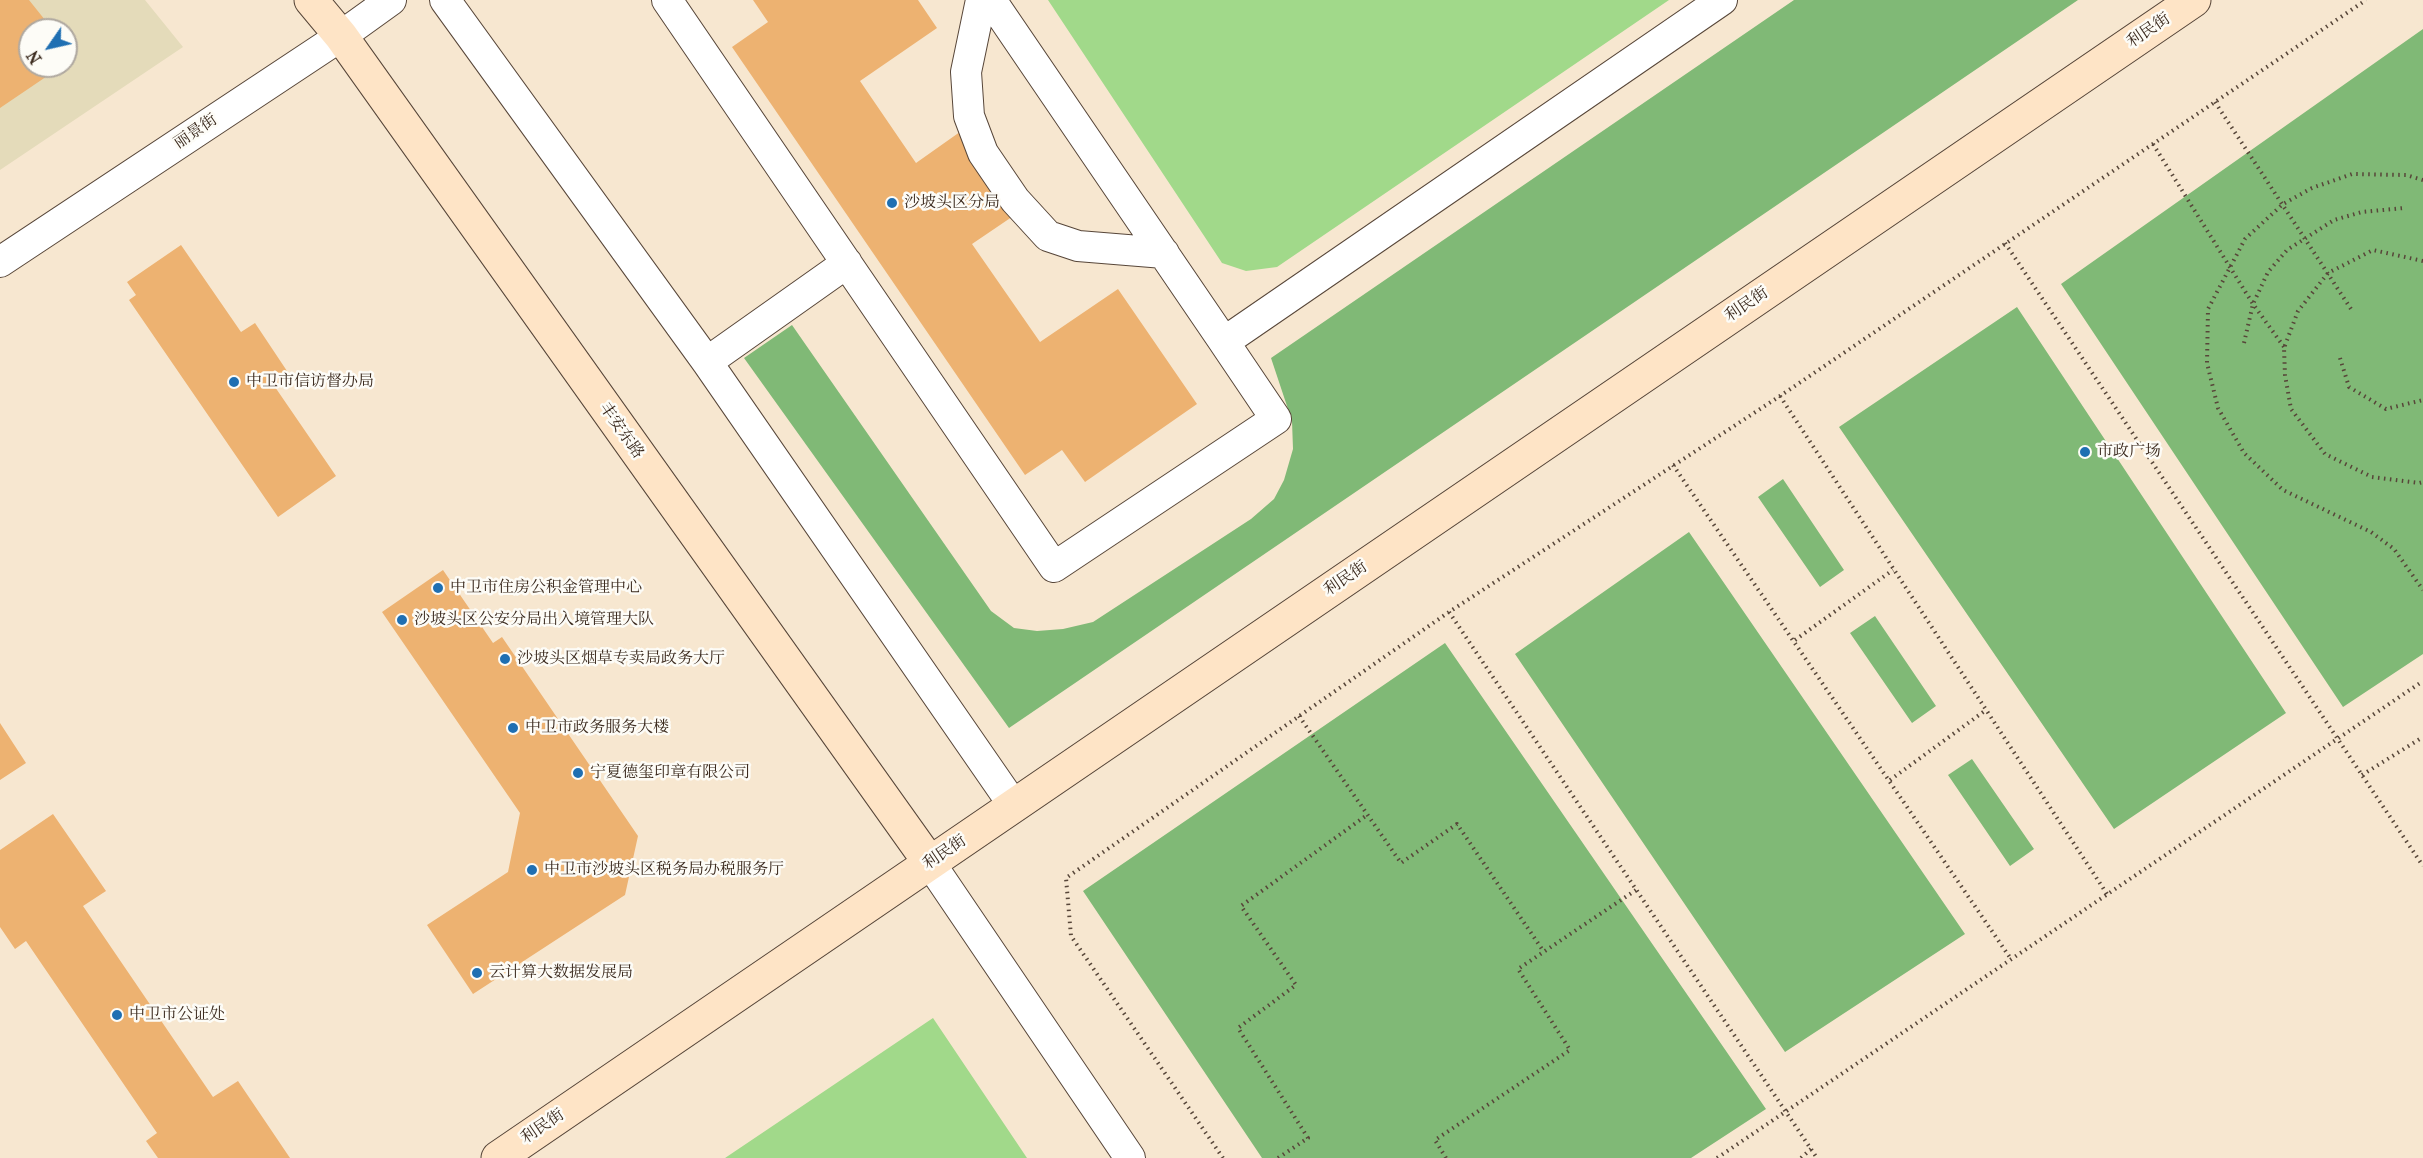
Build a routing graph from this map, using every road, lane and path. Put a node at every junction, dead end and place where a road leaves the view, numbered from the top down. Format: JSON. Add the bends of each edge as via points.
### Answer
{"nodes":[{"id":1,"x":311,"y":0,"type":"edge"},
{"id":2,"x":391,"y":0,"type":"edge"},
{"id":3,"x":445,"y":0,"type":"edge"},
{"id":4,"x":667,"y":0,"type":"edge"},
{"id":5,"x":981,"y":0,"type":"edge"},
{"id":6,"x":992,"y":0,"type":"edge"},
{"id":7,"x":1722,"y":0,"type":"edge"},
{"id":8,"x":2194,"y":0,"type":"edge"},
{"id":9,"x":2366,"y":0,"type":"edge"},
{"id":10,"x":340,"y":36,"type":"junction"},
{"id":11,"x":2215,"y":102,"type":"junction"},
{"id":12,"x":2153,"y":144,"type":"junction"},
{"id":13,"x":2423,"y":180,"type":"edge"},
{"id":14,"x":2283,"y":204,"type":"junction"},
{"id":15,"x":2404,"y":208,"type":"dead end"},
{"id":16,"x":2305,"y":238,"type":"junction"},
{"id":17,"x":2005,"y":243,"type":"junction"},
{"id":18,"x":1164,"y":253,"type":"junction"},
{"id":19,"x":2423,"y":261,"type":"edge"},
{"id":20,"x":0,"y":262,"type":"edge"},
{"id":21,"x":847,"y":263,"type":"junction"},
{"id":22,"x":2229,"y":266,"type":"junction"},
{"id":23,"x":2328,"y":273,"type":"junction"},
{"id":24,"x":2253,"y":304,"type":"junction"},
{"id":25,"x":2353,"y":312,"type":"dead end"},
{"id":26,"x":1224,"y":342,"type":"junction"},
{"id":27,"x":2244,"y":343,"type":"dead end"},
{"id":28,"x":2284,"y":348,"type":"junction"},
{"id":29,"x":2340,"y":358,"type":"dead end"},
{"id":30,"x":707,"y":362,"type":"junction"},
{"id":31,"x":1780,"y":396,"type":"junction"},
{"id":32,"x":2423,"y":399,"type":"edge"},
{"id":33,"x":1673,"y":465,"type":"junction"},
{"id":34,"x":2423,"y":482,"type":"edge"},
{"id":35,"x":1893,"y":570,"type":"junction"},
{"id":36,"x":2423,"y":590,"type":"edge"},
{"id":37,"x":1449,"y":612,"type":"junction"},
{"id":38,"x":1795,"y":640,"type":"junction"},
{"id":39,"x":2423,"y":681,"type":"edge"},
{"id":40,"x":1986,"y":710,"type":"junction"},
{"id":41,"x":1299,"y":716,"type":"junction"},
{"id":42,"x":2423,"y":737,"type":"edge"},
{"id":43,"x":2337,"y":739,"type":"junction"},
{"id":44,"x":2362,"y":775,"type":"junction"},
{"id":45,"x":1890,"y":780,"type":"junction"},
{"id":46,"x":1014,"y":806,"type":"junction"},
{"id":47,"x":1367,"y":815,"type":"junction"},
{"id":48,"x":930,"y":863,"type":"junction"},
{"id":49,"x":2423,"y":866,"type":"edge"},
{"id":50,"x":1636,"y":890,"type":"junction"},
{"id":51,"x":2107,"y":894,"type":"junction"},
{"id":52,"x":1544,"y":952,"type":"junction"},
{"id":53,"x":2012,"y":959,"type":"junction"},
{"id":54,"x":1786,"y":1112,"type":"junction"},
{"id":55,"x":1811,"y":1149,"type":"junction"},
{"id":56,"x":498,"y":1158,"type":"edge"},
{"id":57,"x":1130,"y":1158,"type":"edge"},
{"id":58,"x":1223,"y":1158,"type":"edge"},
{"id":59,"x":1278,"y":1158,"type":"edge"},
{"id":60,"x":1446,"y":1158,"type":"edge"},
{"id":61,"x":1717,"y":1158,"type":"edge"},
{"id":62,"x":1801,"y":1158,"type":"edge"},
{"id":63,"x":1817,"y":1158,"type":"edge"}],
"edges":[{"from":1,"to":10,"type":"street","name":"丰安东路"},
{"from":2,"to":10,"type":"street","name":"丽景街"},
{"from":3,"to":30,"type":"street"},
{"from":4,"to":21,"type":"street"},
{"from":5,"to":18,"type":"street","via":[[966,72],[969,116],[983,153],[1015,200],[1048,236],[1077,246]]},
{"from":6,"to":18,"type":"street"},
{"from":7,"to":26,"type":"street"},
{"from":8,"to":46,"type":"street","name":"利民街"},
{"from":9,"to":11,"type":"path"},
{"from":10,"to":20,"type":"street","name":"丽景街"},
{"from":10,"to":48,"type":"street","name":"丰安东路"},
{"from":11,"to":12,"type":"path"},
{"from":11,"to":14,"type":"path"},
{"from":12,"to":17,"type":"path"},
{"from":12,"to":22,"type":"path"},
{"from":13,"to":14,"type":"path","via":[[2406,175],[2352,174],[2312,188]]},
{"from":14,"to":16,"type":"path"},
{"from":14,"to":22,"type":"path","via":[[2245,239]]},
{"from":15,"to":16,"type":"path","via":[[2362,212],[2334,220]]},
{"from":16,"to":23,"type":"path"},
{"from":16,"to":24,"type":"path","via":[[2287,250],[2268,272]]},
{"from":17,"to":31,"type":"path"},
{"from":17,"to":43,"type":"path"},
{"from":18,"to":26,"type":"street"},
{"from":19,"to":23,"type":"path","via":[[2373,250]]},
{"from":21,"to":26,"type":"street","via":[[1054,567],[1276,419]]},
{"from":21,"to":30,"type":"street"},
{"from":22,"to":24,"type":"path"},
{"from":22,"to":36,"type":"path","via":[[2208,309],[2207,363],[2218,408],[2244,453],[2283,490],[2371,532],[2394,549]]},
{"from":23,"to":25,"type":"path"},
{"from":23,"to":28,"type":"path","via":[[2298,311]]},
{"from":24,"to":27,"type":"path"},
{"from":24,"to":28,"type":"path"},
{"from":28,"to":34,"type":"path","via":[[2291,409],[2325,454],[2372,477]]},
{"from":29,"to":32,"type":"path","via":[[2349,387],[2386,409]]},
{"from":30,"to":46,"type":"street"},
{"from":31,"to":33,"type":"path"},
{"from":31,"to":35,"type":"path"},
{"from":33,"to":37,"type":"path"},
{"from":33,"to":38,"type":"path"},
{"from":35,"to":38,"type":"path"},
{"from":35,"to":40,"type":"path"},
{"from":37,"to":41,"type":"path"},
{"from":37,"to":50,"type":"path"},
{"from":38,"to":45,"type":"path"},
{"from":39,"to":43,"type":"path"},
{"from":40,"to":45,"type":"path"},
{"from":40,"to":51,"type":"path"},
{"from":41,"to":47,"type":"path"},
{"from":41,"to":58,"type":"path","via":[[1066,878],[1071,936]]},
{"from":42,"to":44,"type":"path"},
{"from":43,"to":44,"type":"path"},
{"from":43,"to":51,"type":"path"},
{"from":44,"to":49,"type":"path"},
{"from":45,"to":53,"type":"path"},
{"from":46,"to":48,"type":"street","name":"利民街"},
{"from":47,"to":52,"type":"path","via":[[1401,863],[1456,824]]},
{"from":47,"to":59,"type":"path","via":[[1241,906],[1296,985],[1238,1028],[1308,1137]]},
{"from":48,"to":56,"type":"street","name":"利民街"},
{"from":48,"to":57,"type":"street"},
{"from":50,"to":52,"type":"path"},
{"from":50,"to":54,"type":"path"},
{"from":51,"to":53,"type":"path"},
{"from":52,"to":60,"type":"path","via":[[1518,969],[1569,1050],[1435,1140]]},
{"from":53,"to":54,"type":"path"},
{"from":54,"to":55,"type":"path"},
{"from":54,"to":61,"type":"path"},
{"from":55,"to":62,"type":"path"},
{"from":55,"to":63,"type":"path"}]}
